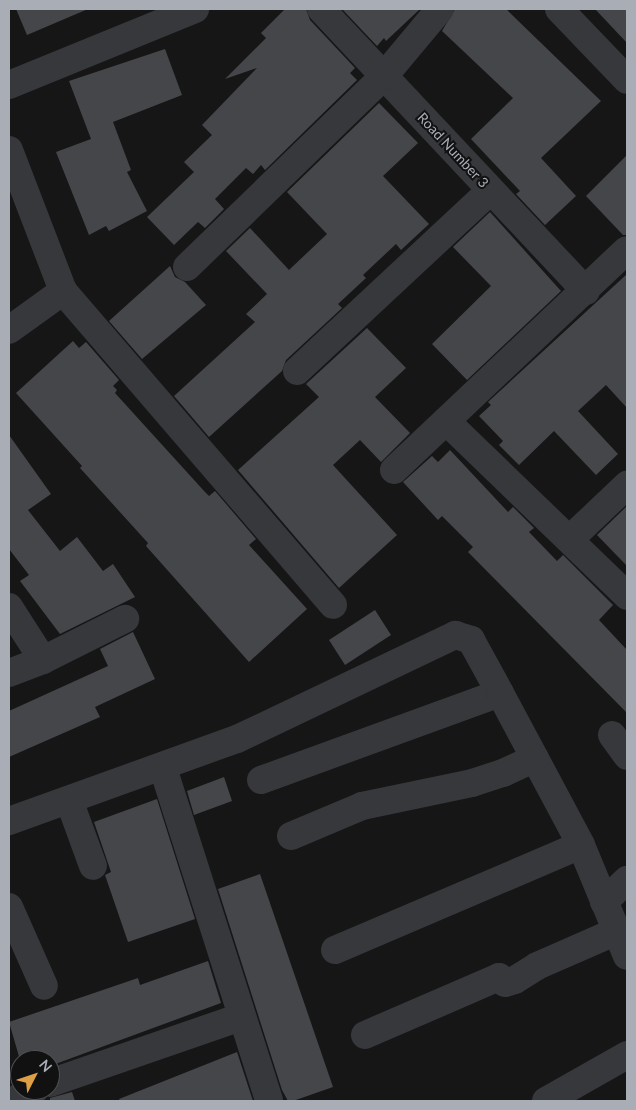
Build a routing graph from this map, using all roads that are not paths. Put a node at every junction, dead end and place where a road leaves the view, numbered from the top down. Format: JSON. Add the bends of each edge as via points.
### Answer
{"nodes":[{"id":1,"x":195,"y":9,"type":"edge"},
{"id":2,"x":321,"y":9,"type":"edge"},
{"id":3,"x":440,"y":9,"type":"edge"},
{"id":4,"x":559,"y":9,"type":"edge"},
{"id":5,"x":384,"y":76,"type":"junction"},
{"id":6,"x":627,"y":80,"type":"edge"},
{"id":7,"x":9,"y":85,"type":"edge"},
{"id":8,"x":9,"y":150,"type":"edge"},
{"id":9,"x":491,"y":190,"type":"junction"},
{"id":10,"x":627,"y":250,"type":"edge"},
{"id":11,"x":187,"y":267,"type":"dead end"},
{"id":12,"x":63,"y":291,"type":"junction"},
{"id":13,"x":586,"y":291,"type":"junction"},
{"id":14,"x":9,"y":330,"type":"edge"},
{"id":15,"x":297,"y":371,"type":"dead end"},
{"id":16,"x":446,"y":421,"type":"junction"},
{"id":17,"x":394,"y":470,"type":"dead end"},
{"id":18,"x":627,"y":485,"type":"edge"},
{"id":19,"x":570,"y":540,"type":"junction"},
{"id":20,"x":627,"y":596,"type":"edge"},
{"id":21,"x":333,"y":605,"type":"dead end"},
{"id":22,"x":9,"y":607,"type":"edge"},
{"id":23,"x":126,"y":619,"type":"dead end"},
{"id":24,"x":43,"y":660,"type":"junction"},
{"id":25,"x":9,"y":672,"type":"edge"},
{"id":26,"x":500,"y":693,"type":"junction"},
{"id":27,"x":534,"y":758,"type":"junction"},
{"id":28,"x":163,"y":768,"type":"junction"},
{"id":29,"x":261,"y":780,"type":"dead end"},
{"id":30,"x":69,"y":800,"type":"junction"},
{"id":31,"x":9,"y":821,"type":"edge"},
{"id":32,"x":291,"y":836,"type":"dead end"},
{"id":33,"x":581,"y":845,"type":"junction"},
{"id":34,"x":93,"y":866,"type":"dead end"},
{"id":35,"x":627,"y":880,"type":"edge"},
{"id":36,"x":604,"y":902,"type":"junction"},
{"id":37,"x":9,"y":907,"type":"edge"},
{"id":38,"x":617,"y":932,"type":"junction"},
{"id":39,"x":335,"y":950,"type":"dead end"},
{"id":40,"x":627,"y":956,"type":"edge"},
{"id":41,"x":44,"y":986,"type":"dead end"},
{"id":42,"x":241,"y":1017,"type":"junction"},
{"id":43,"x":365,"y":1035,"type":"dead end"},
{"id":44,"x":627,"y":1055,"type":"edge"},
{"id":45,"x":60,"y":1080,"type":"edge"},
{"id":46,"x":269,"y":1101,"type":"edge"},
{"id":47,"x":546,"y":1101,"type":"edge"}],
"edges":[{"from":1,"to":7,"type":"street"},
{"from":2,"to":5,"type":"street","name":"Road Number 3"},
{"from":3,"to":5,"type":"street"},
{"from":4,"to":6,"type":"street"},
{"from":5,"to":9,"type":"street","name":"Road Number 3"},
{"from":5,"to":11,"type":"street"},
{"from":8,"to":12,"type":"street"},
{"from":9,"to":13,"type":"street","name":"Road Number 3"},
{"from":9,"to":15,"type":"street"},
{"from":10,"to":13,"type":"street"},
{"from":12,"to":14,"type":"street"},
{"from":12,"to":21,"type":"street"},
{"from":13,"to":16,"type":"street"},
{"from":16,"to":17,"type":"street"},
{"from":16,"to":19,"type":"street"},
{"from":18,"to":19,"type":"street"},
{"from":19,"to":20,"type":"street"},
{"from":22,"to":24,"type":"street"},
{"from":23,"to":24,"type":"street"},
{"from":24,"to":25,"type":"street"},
{"from":26,"to":27,"type":"street"},
{"from":26,"to":28,"type":"street","via":[[471,640],[455,635],[238,739]]},
{"from":26,"to":29,"type":"street"},
{"from":27,"to":32,"type":"street","via":[[503,774],[472,783],[362,806]]},
{"from":27,"to":33,"type":"street"},
{"from":28,"to":30,"type":"street"},
{"from":28,"to":42,"type":"street"},
{"from":30,"to":31,"type":"street"},
{"from":30,"to":34,"type":"street"},
{"from":33,"to":36,"type":"street"},
{"from":33,"to":39,"type":"street"},
{"from":35,"to":36,"type":"street"},
{"from":36,"to":38,"type":"street"},
{"from":37,"to":41,"type":"street"},
{"from":38,"to":40,"type":"street"},
{"from":38,"to":43,"type":"street","via":[[544,963],[515,980],[505,983],[499,977]]},
{"from":42,"to":45,"type":"street"},
{"from":42,"to":46,"type":"street"},
{"from":44,"to":47,"type":"street"}]}
